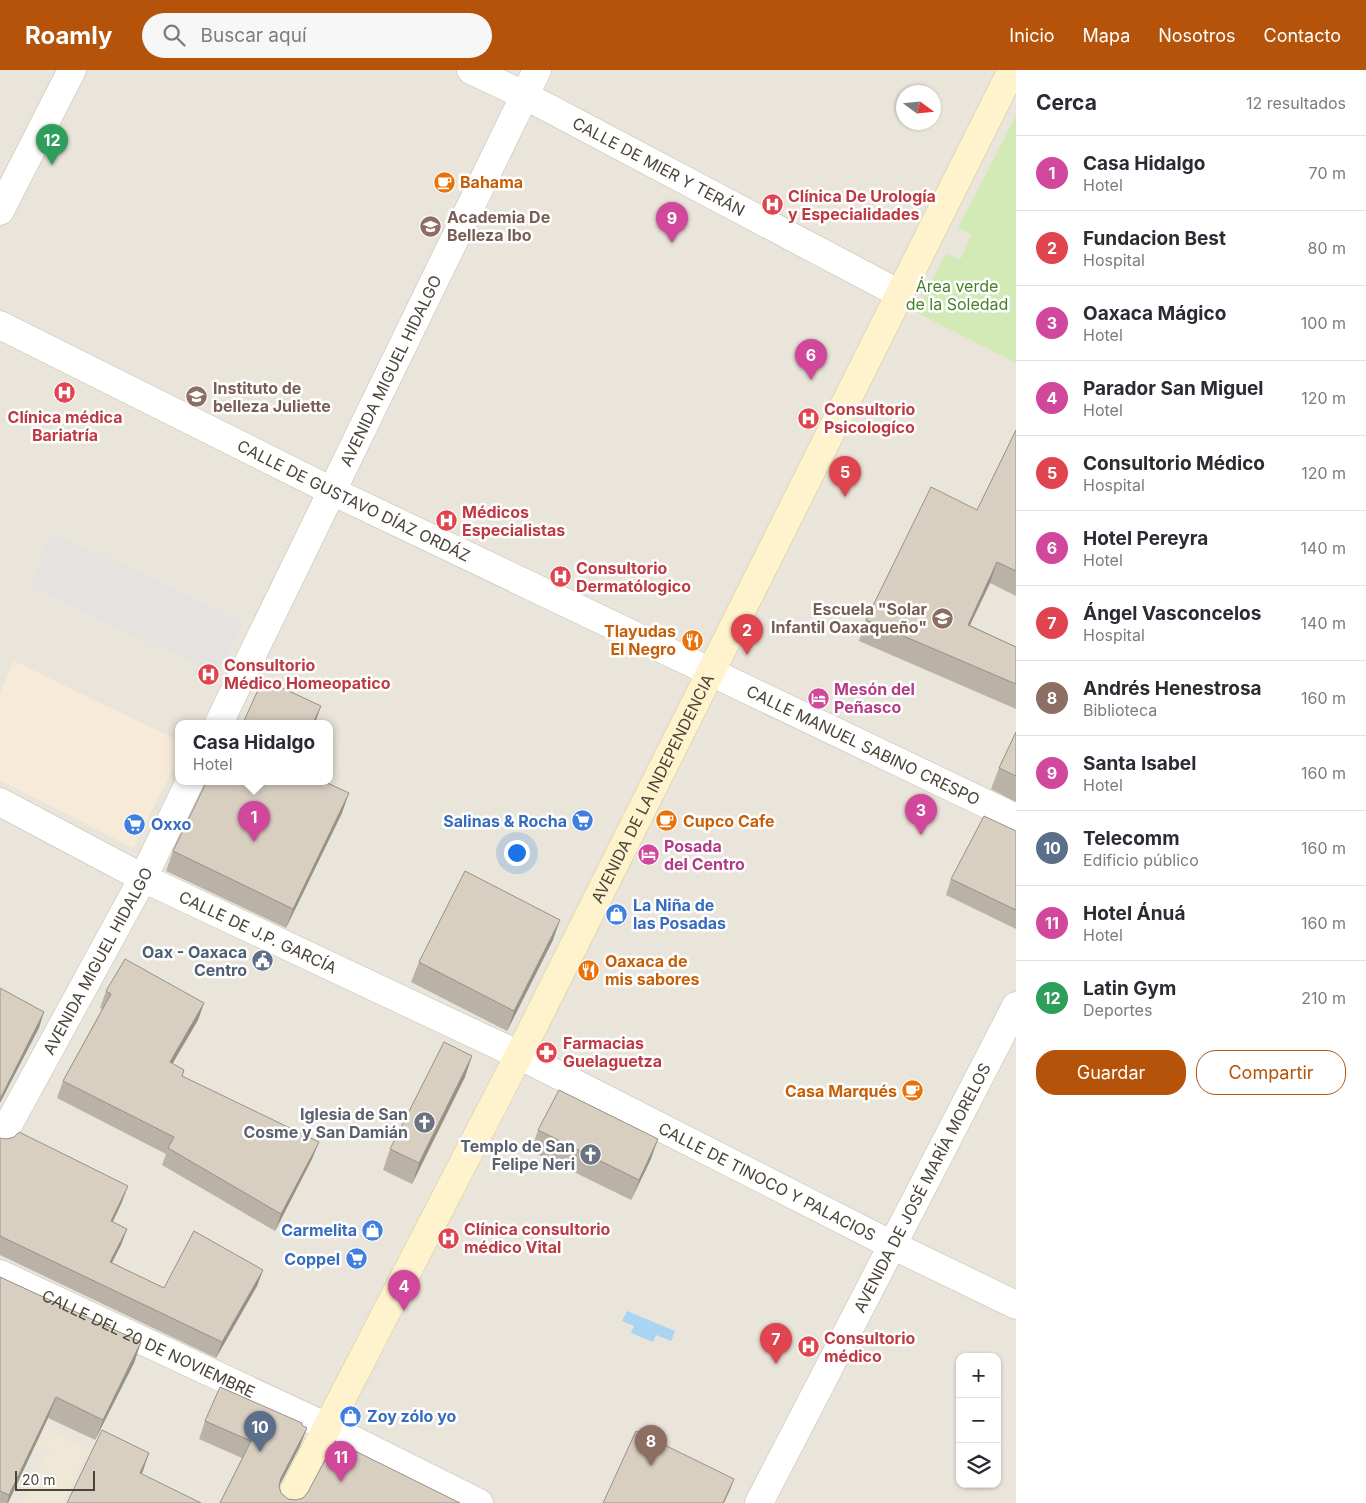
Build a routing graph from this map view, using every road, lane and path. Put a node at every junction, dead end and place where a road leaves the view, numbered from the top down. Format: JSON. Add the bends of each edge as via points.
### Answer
{"nodes":[{"id":1,"x":72,"y":70,"type":"edge"},
{"id":2,"x":471,"y":70,"type":"edge"},
{"id":3,"x":537,"y":70,"type":"edge"},
{"id":4,"x":1012,"y":70,"type":"edge"},
{"id":5,"x":524,"y":95,"type":"junction"},
{"id":6,"x":0,"y":211,"type":"edge"},
{"id":7,"x":898,"y":293,"type":"junction"},
{"id":8,"x":0,"y":325,"type":"edge"},
{"id":9,"x":332,"y":491,"type":"junction"},
{"id":10,"x":709,"y":673,"type":"junction"},
{"id":11,"x":219,"y":720,"type":"edge"},
{"id":12,"x":188,"y":785,"type":"edge"},
{"id":13,"x":0,"y":802,"type":"edge"},
{"id":14,"x":1016,"y":818,"type":"edge"},
{"id":15,"x":143,"y":878,"type":"junction"},
{"id":16,"x":1016,"y":1006,"type":"edge"},
{"id":17,"x":519,"y":1055,"type":"junction"},
{"id":18,"x":0,"y":1140,"type":"edge"},
{"id":19,"x":892,"y":1245,"type":"junction"},
{"id":20,"x":0,"y":1274,"type":"edge"},
{"id":21,"x":1016,"y":1305,"type":"edge"},
{"id":22,"x":325,"y":1427,"type":"junction"},
{"id":23,"x":288,"y":1503,"type":"edge"},
{"id":24,"x":479,"y":1503,"type":"edge"},
{"id":25,"x":759,"y":1503,"type":"edge"}],
"edges":[{"from":1,"to":6,"type":"street"},
{"from":2,"to":5,"type":"street","name":"CALLE DE MIER Y TERÁN"},
{"from":3,"to":5,"type":"street","name":"AVENIDA MIGUEL HIDALGO"},
{"from":4,"to":7,"type":"main road","name":"AVENIDA DE LA INDEPENDENCIA"},
{"from":5,"to":7,"type":"street","name":"CALLE DE MIER Y TERÁN"},
{"from":5,"to":9,"type":"street","name":"AVENIDA MIGUEL HIDALGO"},
{"from":7,"to":10,"type":"main road","name":"AVENIDA DE LA INDEPENDENCIA"},
{"from":8,"to":9,"type":"street","name":"CALLE DE GUSTAVO DÍAZ ORDÁZ"},
{"from":9,"to":10,"type":"street","name":"CALLE DE GUSTAVO DÍAZ ORDÁZ"},
{"from":9,"to":11,"type":"street","name":"AVENIDA MIGUEL HIDALGO"},
{"from":10,"to":14,"type":"street","name":"CALLE MANUEL SABINO CRESPO"},
{"from":10,"to":17,"type":"main road","name":"AVENIDA DE LA INDEPENDENCIA"},
{"from":12,"to":15,"type":"street","name":"AVENIDA MIGUEL HIDALGO"},
{"from":13,"to":15,"type":"street","name":"CALLE DE J.P. GARCÍA"},
{"from":15,"to":17,"type":"street","name":"CALLE DE J.P. GARCÍA"},
{"from":15,"to":18,"type":"street","name":"AVENIDA MIGUEL HIDALGO"},
{"from":16,"to":19,"type":"street","name":"AVENIDA DE JOSÉ MARÍA MORELOS"},
{"from":17,"to":19,"type":"street","name":"CALLE DE TINOCO Y PALACIOS"},
{"from":17,"to":22,"type":"main road","name":"AVENIDA DE LA INDEPENDENCIA"},
{"from":19,"to":21,"type":"street","name":"CALLE DE TINOCO Y PALACIOS"},
{"from":19,"to":25,"type":"street","name":"AVENIDA DE JOSÉ MARÍA MORELOS"},
{"from":20,"to":22,"type":"street","name":"CALLE DEL 20 DE NOVIEMBRE"},
{"from":22,"to":23,"type":"main road","name":"AVENIDA DE LA INDEPENDENCIA"},
{"from":22,"to":24,"type":"street","name":"CALLE DEL 20 DE NOVIEMBRE"}]}
